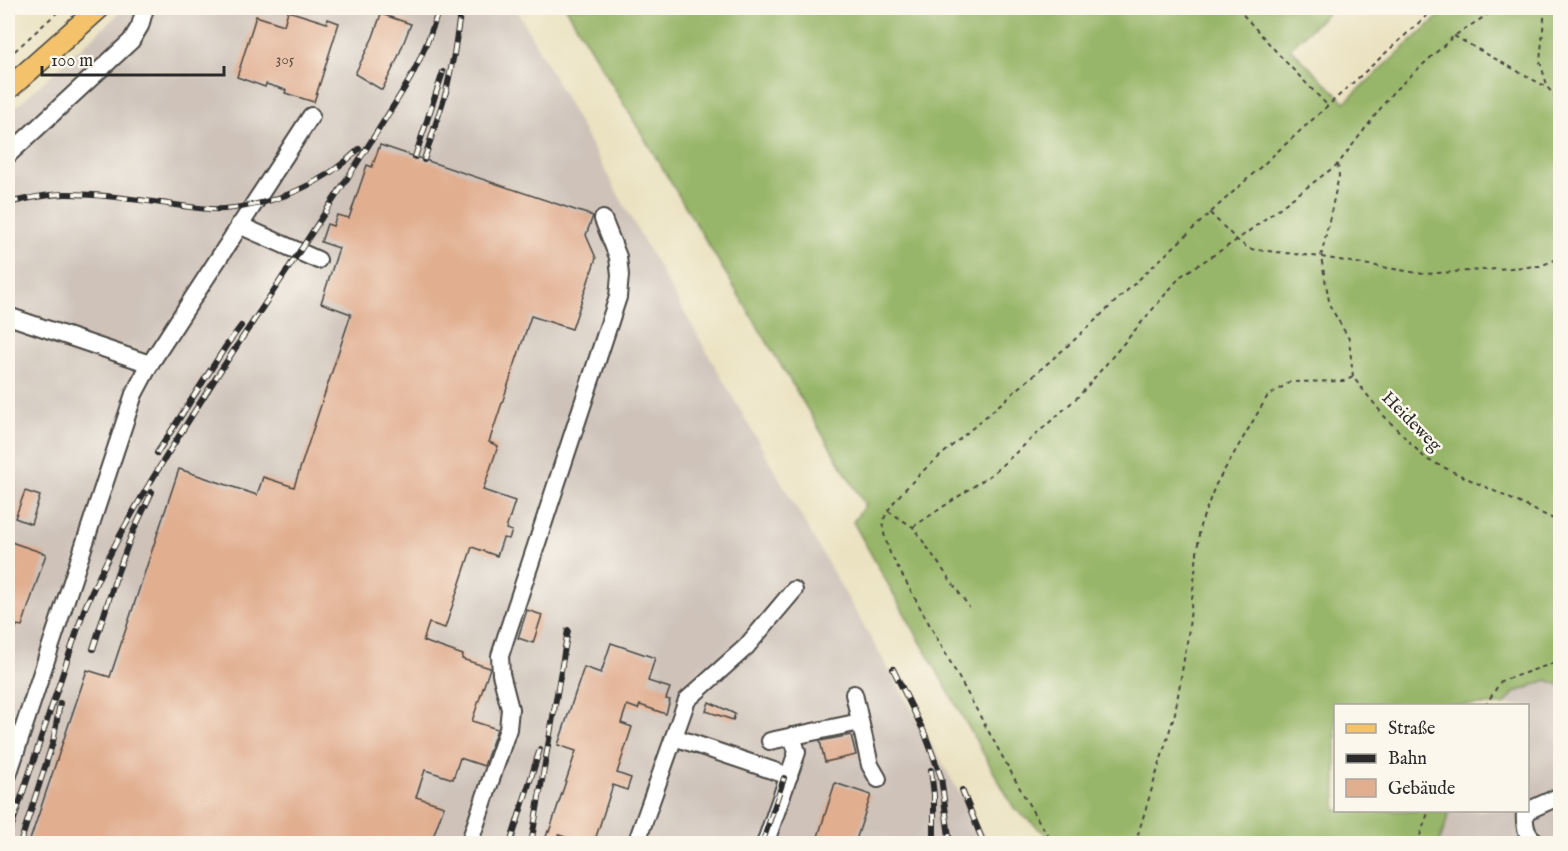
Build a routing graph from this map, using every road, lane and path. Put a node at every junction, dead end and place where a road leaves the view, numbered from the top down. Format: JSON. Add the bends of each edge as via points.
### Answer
{"nodes":[{"id":1,"x":62,"y":8,"type":"edge"},
{"id":2,"x":99,"y":8,"type":"edge"},
{"id":3,"x":145,"y":8,"type":"edge"},
{"id":4,"x":1237,"y":8,"type":"edge"},
{"id":5,"x":1435,"y":8,"type":"edge"},
{"id":6,"x":1498,"y":8,"type":"edge"},
{"id":7,"x":1545,"y":8,"type":"edge"},
{"id":8,"x":1454,"y":36,"type":"junction"},
{"id":9,"x":8,"y":57,"type":"edge"},
{"id":10,"x":1548,"y":88,"type":"junction"},
{"id":11,"x":8,"y":89,"type":"edge"},
{"id":12,"x":1560,"y":102,"type":"edge"},
{"id":13,"x":1328,"y":106,"type":"junction"},
{"id":14,"x":311,"y":116,"type":"dead end"},
{"id":15,"x":8,"y":155,"type":"edge"},
{"id":16,"x":1338,"y":164,"type":"junction"},
{"id":17,"x":1210,"y":213,"type":"junction"},
{"id":18,"x":603,"y":219,"type":"dead end"},
{"id":19,"x":239,"y":225,"type":"junction"},
{"id":20,"x":1237,"y":240,"type":"junction"},
{"id":21,"x":1321,"y":257,"type":"junction"},
{"id":22,"x":1560,"y":258,"type":"edge"},
{"id":23,"x":318,"y":260,"type":"dead end"},
{"id":24,"x":8,"y":316,"type":"edge"},
{"id":25,"x":150,"y":364,"type":"junction"},
{"id":26,"x":1353,"y":377,"type":"junction"},
{"id":27,"x":888,"y":511,"type":"junction"},
{"id":28,"x":1560,"y":522,"type":"edge"},
{"id":29,"x":913,"y":527,"type":"junction"},
{"id":30,"x":794,"y":590,"type":"dead end"},
{"id":31,"x":969,"y":607,"type":"dead end"},
{"id":32,"x":1560,"y":661,"type":"edge"},
{"id":33,"x":854,"y":694,"type":"dead end"},
{"id":34,"x":1486,"y":704,"type":"edge"},
{"id":35,"x":860,"y":722,"type":"junction"},
{"id":36,"x":792,"y":736,"type":"junction"},
{"id":37,"x":674,"y":737,"type":"junction"},
{"id":38,"x":770,"y":741,"type":"dead end"},
{"id":39,"x":8,"y":775,"type":"edge"},
{"id":40,"x":789,"y":776,"type":"junction"},
{"id":41,"x":878,"y":779,"type":"dead end"},
{"id":42,"x":1560,"y":796,"type":"edge"},
{"id":43,"x":1529,"y":810,"type":"edge"},
{"id":44,"x":1428,"y":812,"type":"edge"},
{"id":45,"x":1525,"y":812,"type":"edge"},
{"id":46,"x":469,"y":843,"type":"edge"},
{"id":47,"x":636,"y":843,"type":"edge"},
{"id":48,"x":765,"y":843,"type":"edge"},
{"id":49,"x":1054,"y":843,"type":"edge"},
{"id":50,"x":1135,"y":843,"type":"edge"},
{"id":51,"x":1140,"y":843,"type":"edge"},
{"id":52,"x":1417,"y":843,"type":"edge"},
{"id":53,"x":1540,"y":843,"type":"edge"}],
"edges":[{"from":1,"to":9,"type":"path"},
{"from":2,"to":11,"type":"main road"},
{"from":3,"to":15,"type":"lane","via":[[131,41]]},
{"from":4,"to":13,"type":"path"},
{"from":5,"to":13,"type":"path"},
{"from":6,"to":8,"type":"path"},
{"from":7,"to":10,"type":"path","via":[[1540,62]]},
{"from":8,"to":10,"type":"path"},
{"from":8,"to":16,"type":"path","via":[[1393,92]]},
{"from":10,"to":12,"type":"path"},
{"from":13,"to":17,"type":"path"},
{"from":14,"to":19,"type":"lane"},
{"from":16,"to":20,"type":"path"},
{"from":16,"to":21,"type":"path","via":[[1339,176]]},
{"from":17,"to":20,"type":"path"},
{"from":17,"to":27,"type":"path","via":[[1071,343],[924,470]]},
{"from":18,"to":46,"type":"lane","via":[[618,257],[618,297],[500,656],[510,709],[508,729]]},
{"from":19,"to":23,"type":"lane"},
{"from":19,"to":25,"type":"lane"},
{"from":20,"to":21,"type":"path","via":[[1249,249]]},
{"from":20,"to":29,"type":"path","via":[[1181,276],[1079,396],[992,474]]},
{"from":21,"to":22,"type":"path","via":[[1424,274],[1540,266]]},
{"from":21,"to":26,"type":"path","via":[[1330,306],[1349,339]]},
{"from":24,"to":25,"type":"lane"},
{"from":25,"to":39,"type":"lane","via":[[134,394]]},
{"from":26,"to":28,"type":"path","name":"Heideweg","via":[[1426,459]]},
{"from":26,"to":50,"type":"path","via":[[1344,381],[1290,382],[1267,397],[1215,486],[1200,526],[1175,713]]},
{"from":27,"to":29,"type":"path"},
{"from":27,"to":49,"type":"path","via":[[883,523],[890,553],[1033,812]]},
{"from":29,"to":31,"type":"path"},
{"from":30,"to":37,"type":"lane","via":[[746,647],[687,700]]},
{"from":32,"to":34,"type":"path","via":[[1502,681]]},
{"from":33,"to":35,"type":"lane"},
{"from":35,"to":36,"type":"lane"},
{"from":35,"to":41,"type":"lane","via":[[870,765]]},
{"from":36,"to":38,"type":"lane"},
{"from":36,"to":40,"type":"lane","via":[[797,752]]},
{"from":37,"to":40,"type":"lane"},
{"from":37,"to":47,"type":"lane"},
{"from":40,"to":48,"type":"lane"},
{"from":42,"to":43,"type":"lane"},
{"from":44,"to":52,"type":"path"},
{"from":45,"to":53,"type":"lane","via":[[1524,826],[1533,840]]},
{"from":50,"to":51,"type":"path"}]}
